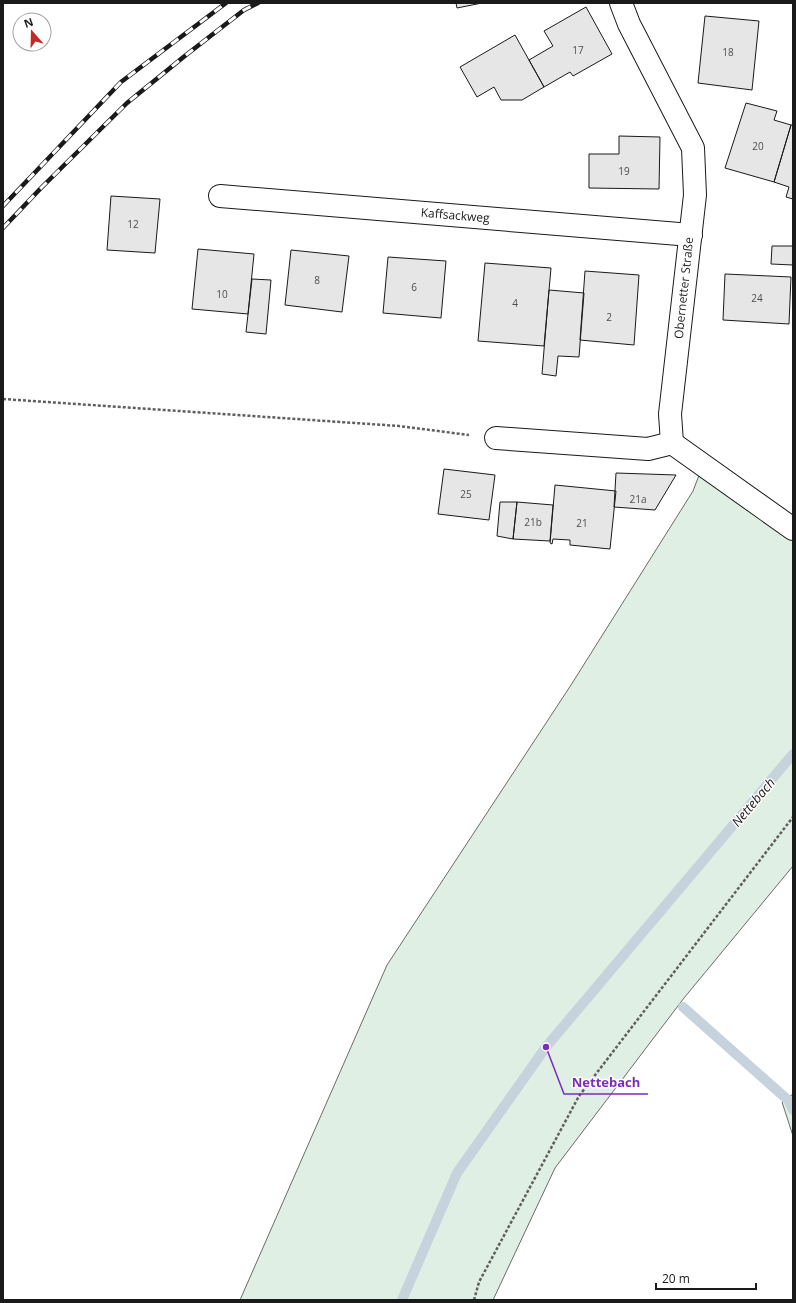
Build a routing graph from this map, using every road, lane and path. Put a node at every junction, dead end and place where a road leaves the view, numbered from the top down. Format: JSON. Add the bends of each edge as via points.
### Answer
{"nodes":[{"id":1,"x":621,"y":3,"type":"edge"},
{"id":2,"x":220,"y":196,"type":"dead end"},
{"id":3,"x":690,"y":235,"type":"junction"},
{"id":4,"x":3,"y":399,"type":"edge"},
{"id":5,"x":496,"y":438,"type":"joint"},
{"id":6,"x":672,"y":442,"type":"junction"},
{"id":7,"x":793,"y":529,"type":"edge"},
{"id":8,"x":793,"y":817,"type":"edge"},
{"id":9,"x":474,"y":1300,"type":"edge"}],
"edges":[{"from":1,"to":3,"type":"street","name":"Obernetter Straße","via":[[629,24],[693,148],[695,195]]},
{"from":2,"to":3,"type":"street","name":"Kaffsackweg"},
{"from":3,"to":6,"type":"street","name":"Obernetter Straße","via":[[670,414]]},
{"from":4,"to":5,"type":"path","via":[[399,426]]},
{"from":5,"to":6,"type":"street","via":[[648,450]]},
{"from":6,"to":7,"type":"street"},
{"from":8,"to":9,"type":"path","via":[[579,1096],[479,1282]]}]}
